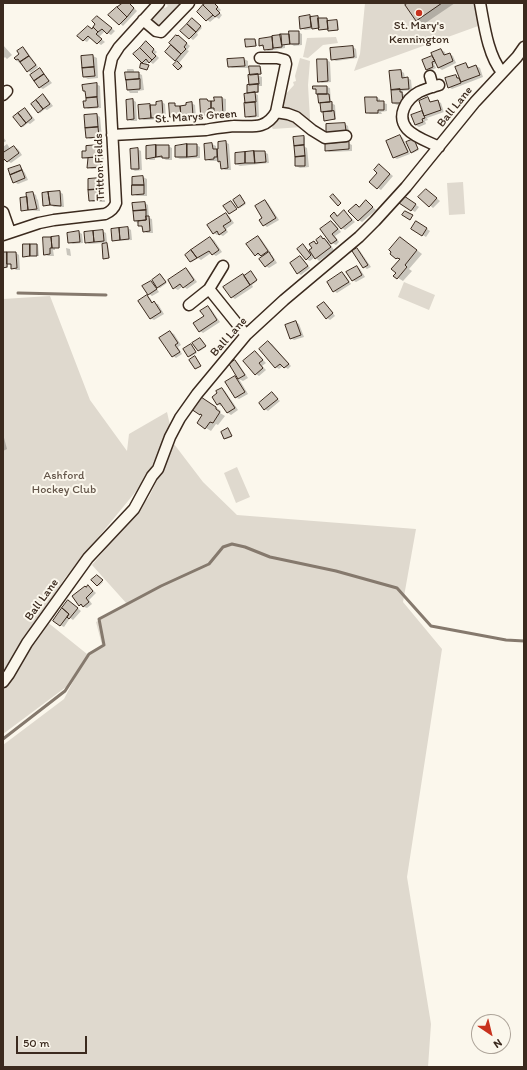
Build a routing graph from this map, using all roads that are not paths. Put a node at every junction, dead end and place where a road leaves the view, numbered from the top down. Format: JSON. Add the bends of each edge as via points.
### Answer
{"nodes":[{"id":1,"x":159,"y":3,"type":"edge"},
{"id":2,"x":189,"y":3,"type":"edge"},
{"id":3,"x":480,"y":3,"type":"edge"},
{"id":4,"x":143,"y":20,"type":"junction"},
{"id":5,"x":524,"y":47,"type":"edge"},
{"id":6,"x":260,"y":58,"type":"dead end"},
{"id":7,"x":502,"y":72,"type":"junction"},
{"id":8,"x":430,"y":76,"type":"dead end"},
{"id":9,"x":276,"y":112,"type":"junction"},
{"id":10,"x":112,"y":135,"type":"junction"},
{"id":11,"x":346,"y":136,"type":"dead end"},
{"id":12,"x":439,"y":147,"type":"junction"},
{"id":13,"x":3,"y":212,"type":"edge"},
{"id":14,"x":6,"y":233,"type":"edge"},
{"id":15,"x":223,"y":266,"type":"dead end"},
{"id":16,"x":209,"y":289,"type":"junction"},
{"id":17,"x":189,"y":305,"type":"dead end"},
{"id":18,"x":246,"y":335,"type":"junction"},
{"id":19,"x":3,"y":682,"type":"edge"}],
"edges":[{"from":1,"to":4,"type":"street","name":"Tritton Fields"},
{"from":2,"to":4,"type":"street","via":[[161,32]]},
{"from":3,"to":7,"type":"street","via":[[491,51]]},
{"from":4,"to":10,"type":"street","name":"Tritton Fields","via":[[119,47],[111,61],[109,72]]},
{"from":5,"to":7,"type":"street","name":"Ball Lane"},
{"from":6,"to":9,"type":"street","via":[[277,58],[286,62]]},
{"from":7,"to":12,"type":"street","name":"Ball Lane"},
{"from":8,"to":12,"type":"street","via":[[436,86],[412,98],[402,117],[410,131]]},
{"from":9,"to":10,"type":"street","name":"St. Marys Green","via":[[269,122],[258,126]]},
{"from":9,"to":11,"type":"street","via":[[296,117],[325,138]]},
{"from":10,"to":14,"type":"street","name":"Tritton Fields","via":[[116,203],[114,208],[105,214],[54,220]]},
{"from":12,"to":18,"type":"street","name":"Ball Lane","via":[[359,237]]},
{"from":13,"to":14,"type":"street"},
{"from":15,"to":16,"type":"street"},
{"from":16,"to":17,"type":"street"},
{"from":16,"to":18,"type":"street"},
{"from":18,"to":19,"type":"street","name":"Ball Lane","via":[[180,418],[158,469],[134,509],[88,558],[27,643]]}]}
